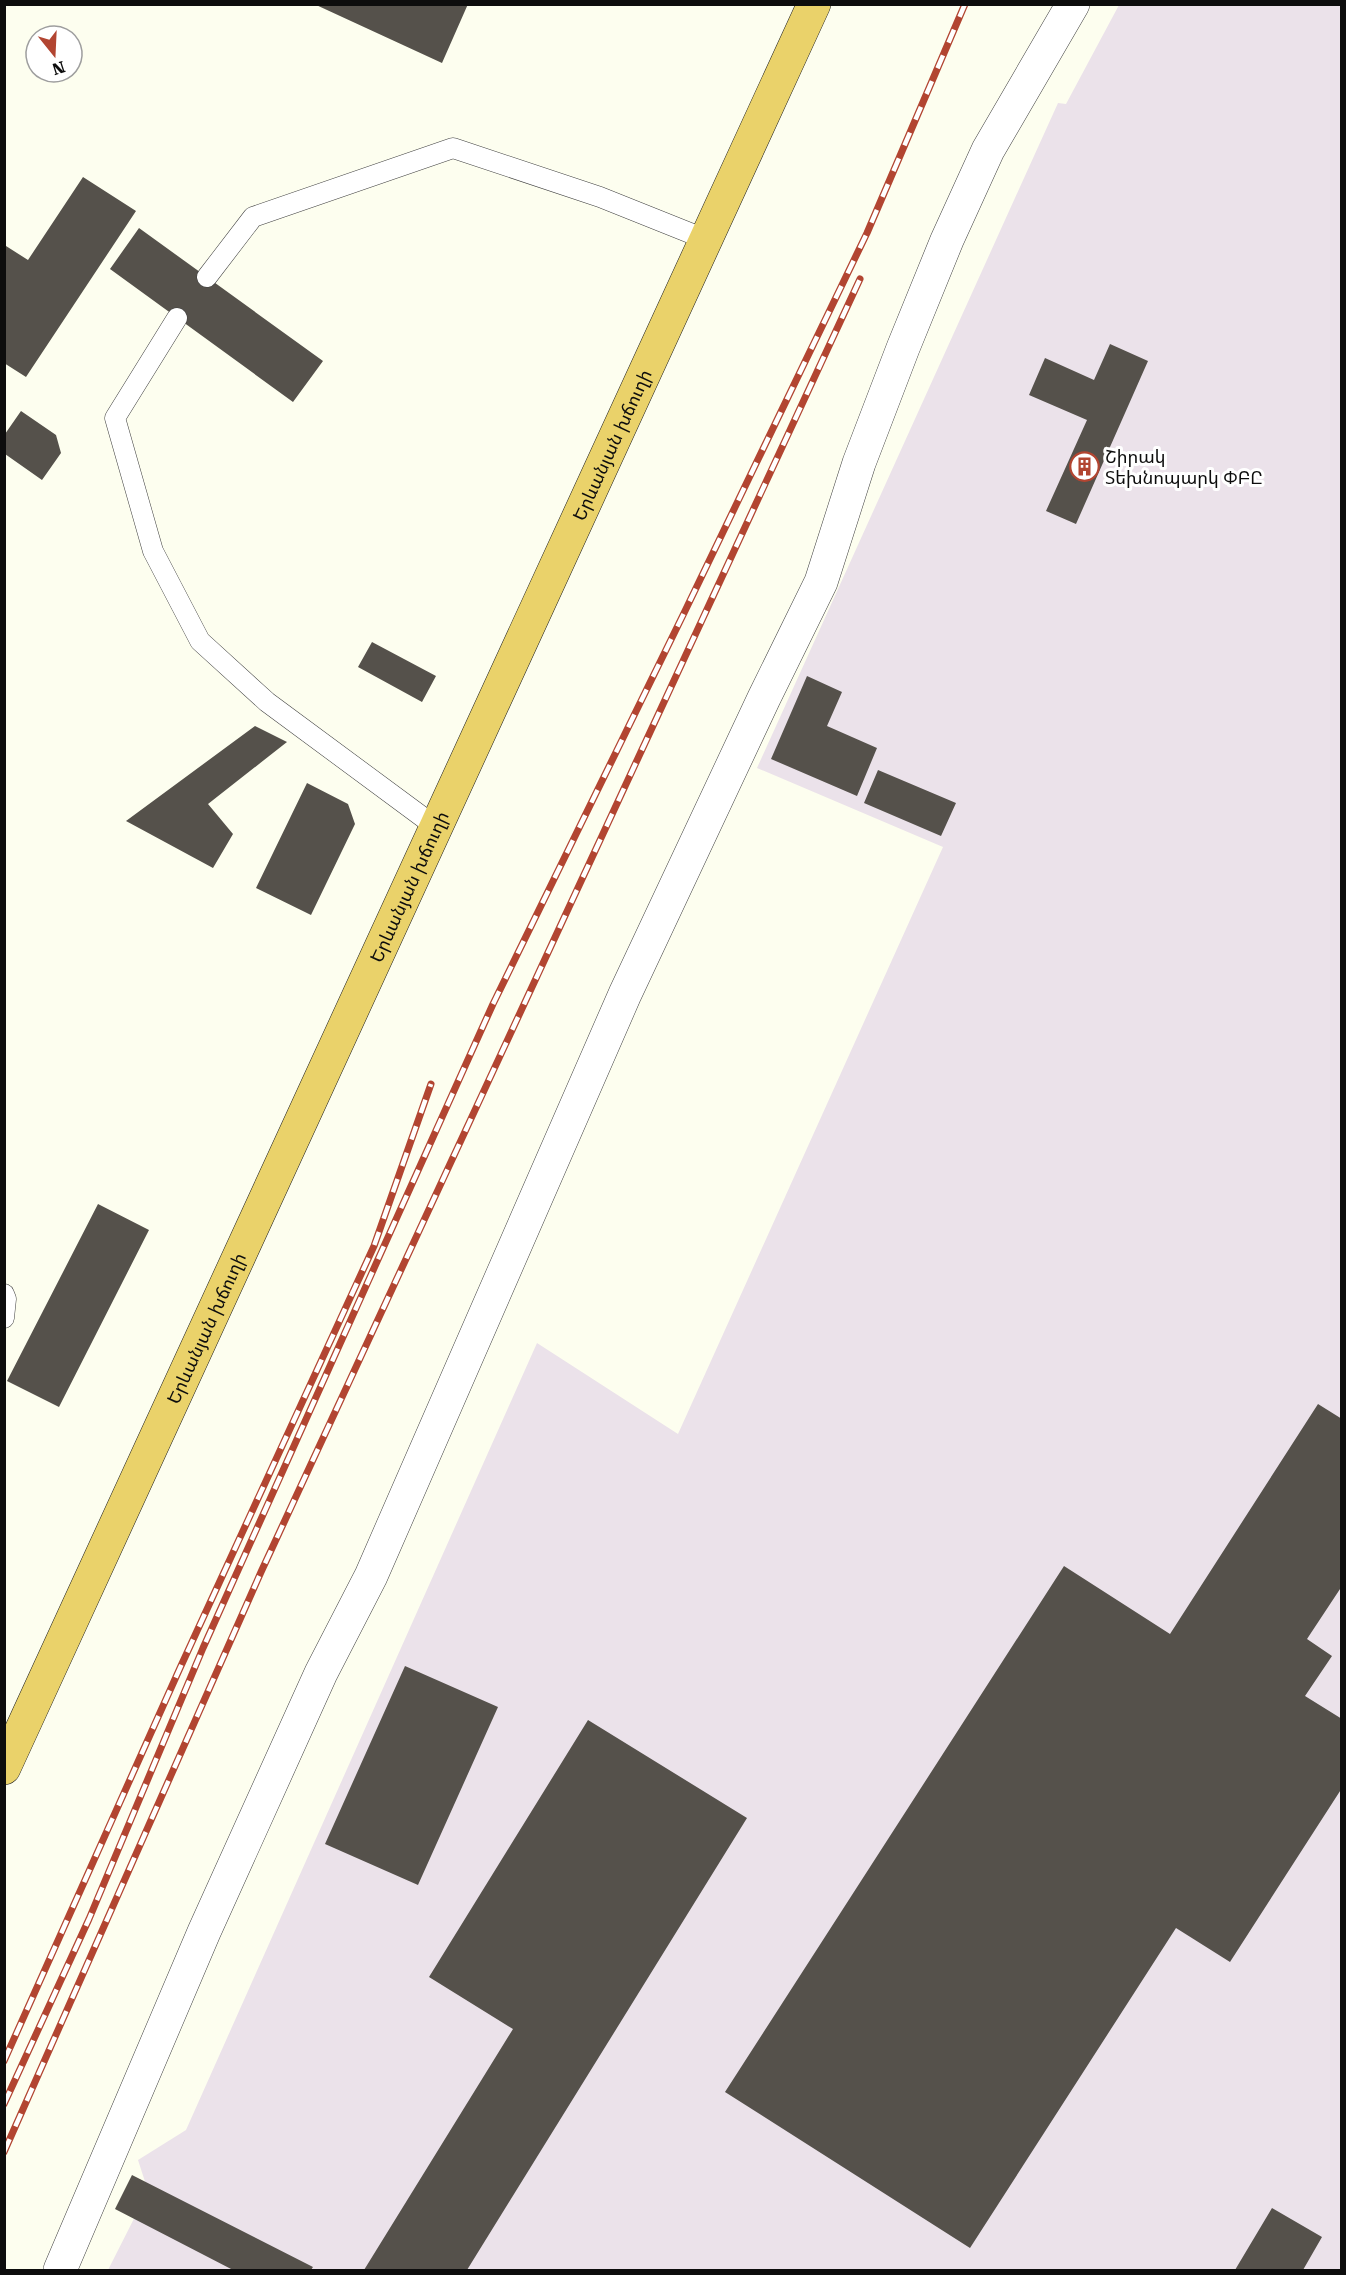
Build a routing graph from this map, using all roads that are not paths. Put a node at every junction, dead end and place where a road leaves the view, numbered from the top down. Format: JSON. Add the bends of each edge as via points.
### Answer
{"nodes":[{"id":1,"x":814,"y":4,"type":"edge"},
{"id":2,"x":1073,"y":4,"type":"edge"},
{"id":3,"x":705,"y":239,"type":"junction"},
{"id":4,"x":207,"y":277,"type":"dead end"},
{"id":5,"x":177,"y":318,"type":"dead end"},
{"id":6,"x":436,"y":827,"type":"junction"},
{"id":7,"x":4,"y":1294,"type":"edge"},
{"id":8,"x":4,"y":1317,"type":"edge"},
{"id":9,"x":4,"y":1768,"type":"edge"},
{"id":10,"x":60,"y":2271,"type":"edge"}],
"edges":[{"from":1,"to":3,"type":"highway","name":"Երևանյան խճուղի"},
{"from":2,"to":10,"type":"street","via":[[988,150],[952,230],[859,463],[821,582],[625,994],[371,1576],[321,1673],[200,1943]]},
{"from":3,"to":4,"type":"lane","via":[[600,197],[453,148],[253,218]]},
{"from":3,"to":6,"type":"highway","name":"Երևանյան խճուղի"},
{"from":5,"to":6,"type":"lane","via":[[115,418],[153,552],[200,641],[267,702]]},
{"from":6,"to":9,"type":"highway","name":"Երևանյան խճուղի"},
{"from":7,"to":8,"type":"lane"}]}
